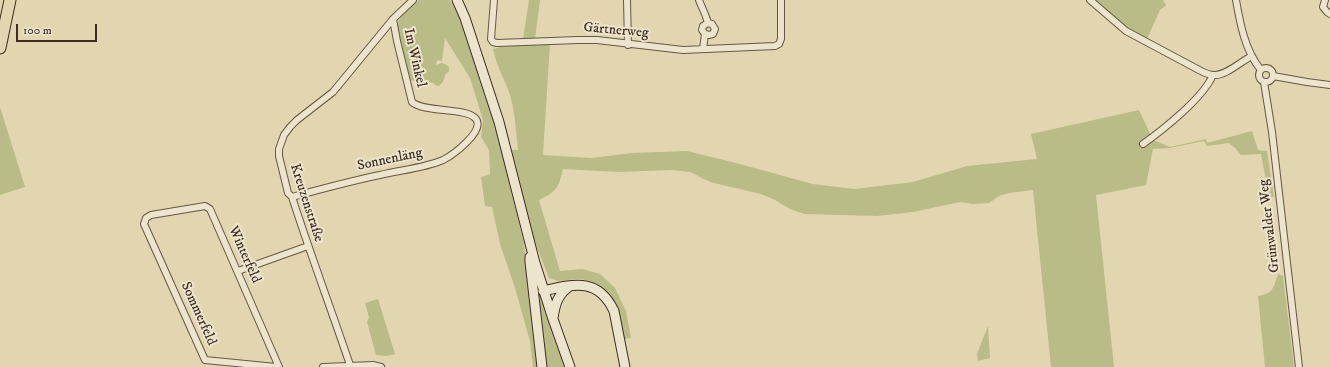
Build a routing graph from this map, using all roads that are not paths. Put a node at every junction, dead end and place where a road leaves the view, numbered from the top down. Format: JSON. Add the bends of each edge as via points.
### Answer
{"nodes":[{"id":1,"x":10,"y":0,"type":"edge"},
{"id":2,"x":413,"y":0,"type":"edge"},
{"id":3,"x":457,"y":0,"type":"edge"},
{"id":4,"x":494,"y":0,"type":"edge"},
{"id":5,"x":627,"y":0,"type":"edge"},
{"id":6,"x":699,"y":0,"type":"edge"},
{"id":7,"x":781,"y":0,"type":"edge"},
{"id":8,"x":1090,"y":0,"type":"edge"},
{"id":9,"x":1236,"y":0,"type":"edge"},
{"id":10,"x":1325,"y":0,"type":"edge"},
{"id":11,"x":1330,"y":14,"type":"edge"},
{"id":12,"x":393,"y":19,"type":"junction"},
{"id":13,"x":708,"y":23,"type":"junction"},
{"id":14,"x":705,"y":34,"type":"junction"},
{"id":15,"x":628,"y":45,"type":"junction"},
{"id":16,"x":0,"y":48,"type":"edge"},
{"id":17,"x":703,"y":49,"type":"junction"},
{"id":18,"x":1252,"y":56,"type":"junction"},
{"id":19,"x":1261,"y":70,"type":"junction"},
{"id":20,"x":1213,"y":75,"type":"junction"},
{"id":21,"x":1273,"y":76,"type":"junction"},
{"id":22,"x":1264,"y":82,"type":"junction"},
{"id":23,"x":1330,"y":85,"type":"edge"},
{"id":24,"x":478,"y":124,"type":"joint"},
{"id":25,"x":1143,"y":144,"type":"dead end"},
{"id":26,"x":290,"y":195,"type":"junction"},
{"id":27,"x":151,"y":215,"type":"joint"},
{"id":28,"x":308,"y":246,"type":"junction"},
{"id":29,"x":532,"y":250,"type":"junction"},
{"id":30,"x":238,"y":271,"type":"junction"},
{"id":31,"x":573,"y":285,"type":"junction"},
{"id":32,"x":543,"y":290,"type":"junction"},
{"id":33,"x":553,"y":319,"type":"junction"},
{"id":34,"x":350,"y":365,"type":"junction"},
{"id":35,"x":278,"y":367,"type":"edge"},
{"id":36,"x":323,"y":367,"type":"edge"},
{"id":37,"x":381,"y":367,"type":"edge"},
{"id":38,"x":542,"y":367,"type":"edge"},
{"id":39,"x":570,"y":367,"type":"edge"},
{"id":40,"x":624,"y":367,"type":"edge"},
{"id":41,"x":1300,"y":367,"type":"edge"}],
"edges":[{"from":1,"to":16,"type":"highway"},
{"from":2,"to":12,"type":"street","name":"Kreuzenstraße"},
{"from":3,"to":29,"type":"main road","via":[[499,122]]},
{"from":4,"to":15,"type":"street","name":"Gärtnerweg","via":[[491,39],[493,42],[597,40]]},
{"from":5,"to":15,"type":"street"},
{"from":6,"to":13,"type":"street"},
{"from":7,"to":17,"type":"street","name":"Gärtnerweg","via":[[779,44]]},
{"from":8,"to":20,"type":"street","via":[[1126,31]]},
{"from":9,"to":18,"type":"street","via":[[1241,26]]},
{"from":10,"to":11,"type":"street","via":[[1323,7]]},
{"from":12,"to":24,"type":"street","name":"Im Winkel","via":[[412,102],[420,106],[469,115],[476,119]]},
{"from":12,"to":26,"type":"street","name":"Kreuzenstraße","via":[[333,92],[293,123],[284,135],[279,156]]},
{"from":13,"to":14,"type":"street","via":[[703,26]]},
{"from":13,"to":14,"type":"street","via":[[714,26],[714,31],[711,35]]},
{"from":14,"to":17,"type":"street"},
{"from":15,"to":17,"type":"street","name":"Gärtnerweg","via":[[683,50]]},
{"from":18,"to":19,"type":"street"},
{"from":18,"to":20,"type":"street","via":[[1224,74]]},
{"from":19,"to":21,"type":"street","via":[[1269,68]]},
{"from":19,"to":22,"type":"street","via":[[1259,76]]},
{"from":20,"to":25,"type":"street","via":[[1199,96]]},
{"from":21,"to":22,"type":"street","via":[[1271,80]]},
{"from":21,"to":23,"type":"street"},
{"from":22,"to":41,"type":"street","name":"Grünwalder Weg"},
{"from":24,"to":26,"type":"street","name":"Sonnenläng","via":[[474,135],[443,160]]},
{"from":26,"to":28,"type":"street","name":"Kreuzenstraße"},
{"from":27,"to":30,"type":"street","name":"Winterfeld","via":[[205,206],[210,209]]},
{"from":27,"to":35,"type":"street","name":"Sommerfeld","via":[[146,218],[144,224],[205,360]]},
{"from":28,"to":30,"type":"street"},
{"from":28,"to":34,"type":"street","name":"Kreuzenstraße"},
{"from":29,"to":32,"type":"main road"},
{"from":29,"to":38,"type":"main road","via":[[530,262]]},
{"from":30,"to":35,"type":"street","name":"Winterfeld"},
{"from":31,"to":32,"type":"main road"},
{"from":31,"to":33,"type":"main road","via":[[560,295]]},
{"from":31,"to":40,"type":"main road","via":[[587,286],[598,291],[610,303],[621,342]]},
{"from":32,"to":33,"type":"main road"},
{"from":33,"to":39,"type":"main road"},
{"from":34,"to":36,"type":"street"},
{"from":34,"to":37,"type":"street","via":[[372,364]]}]}
